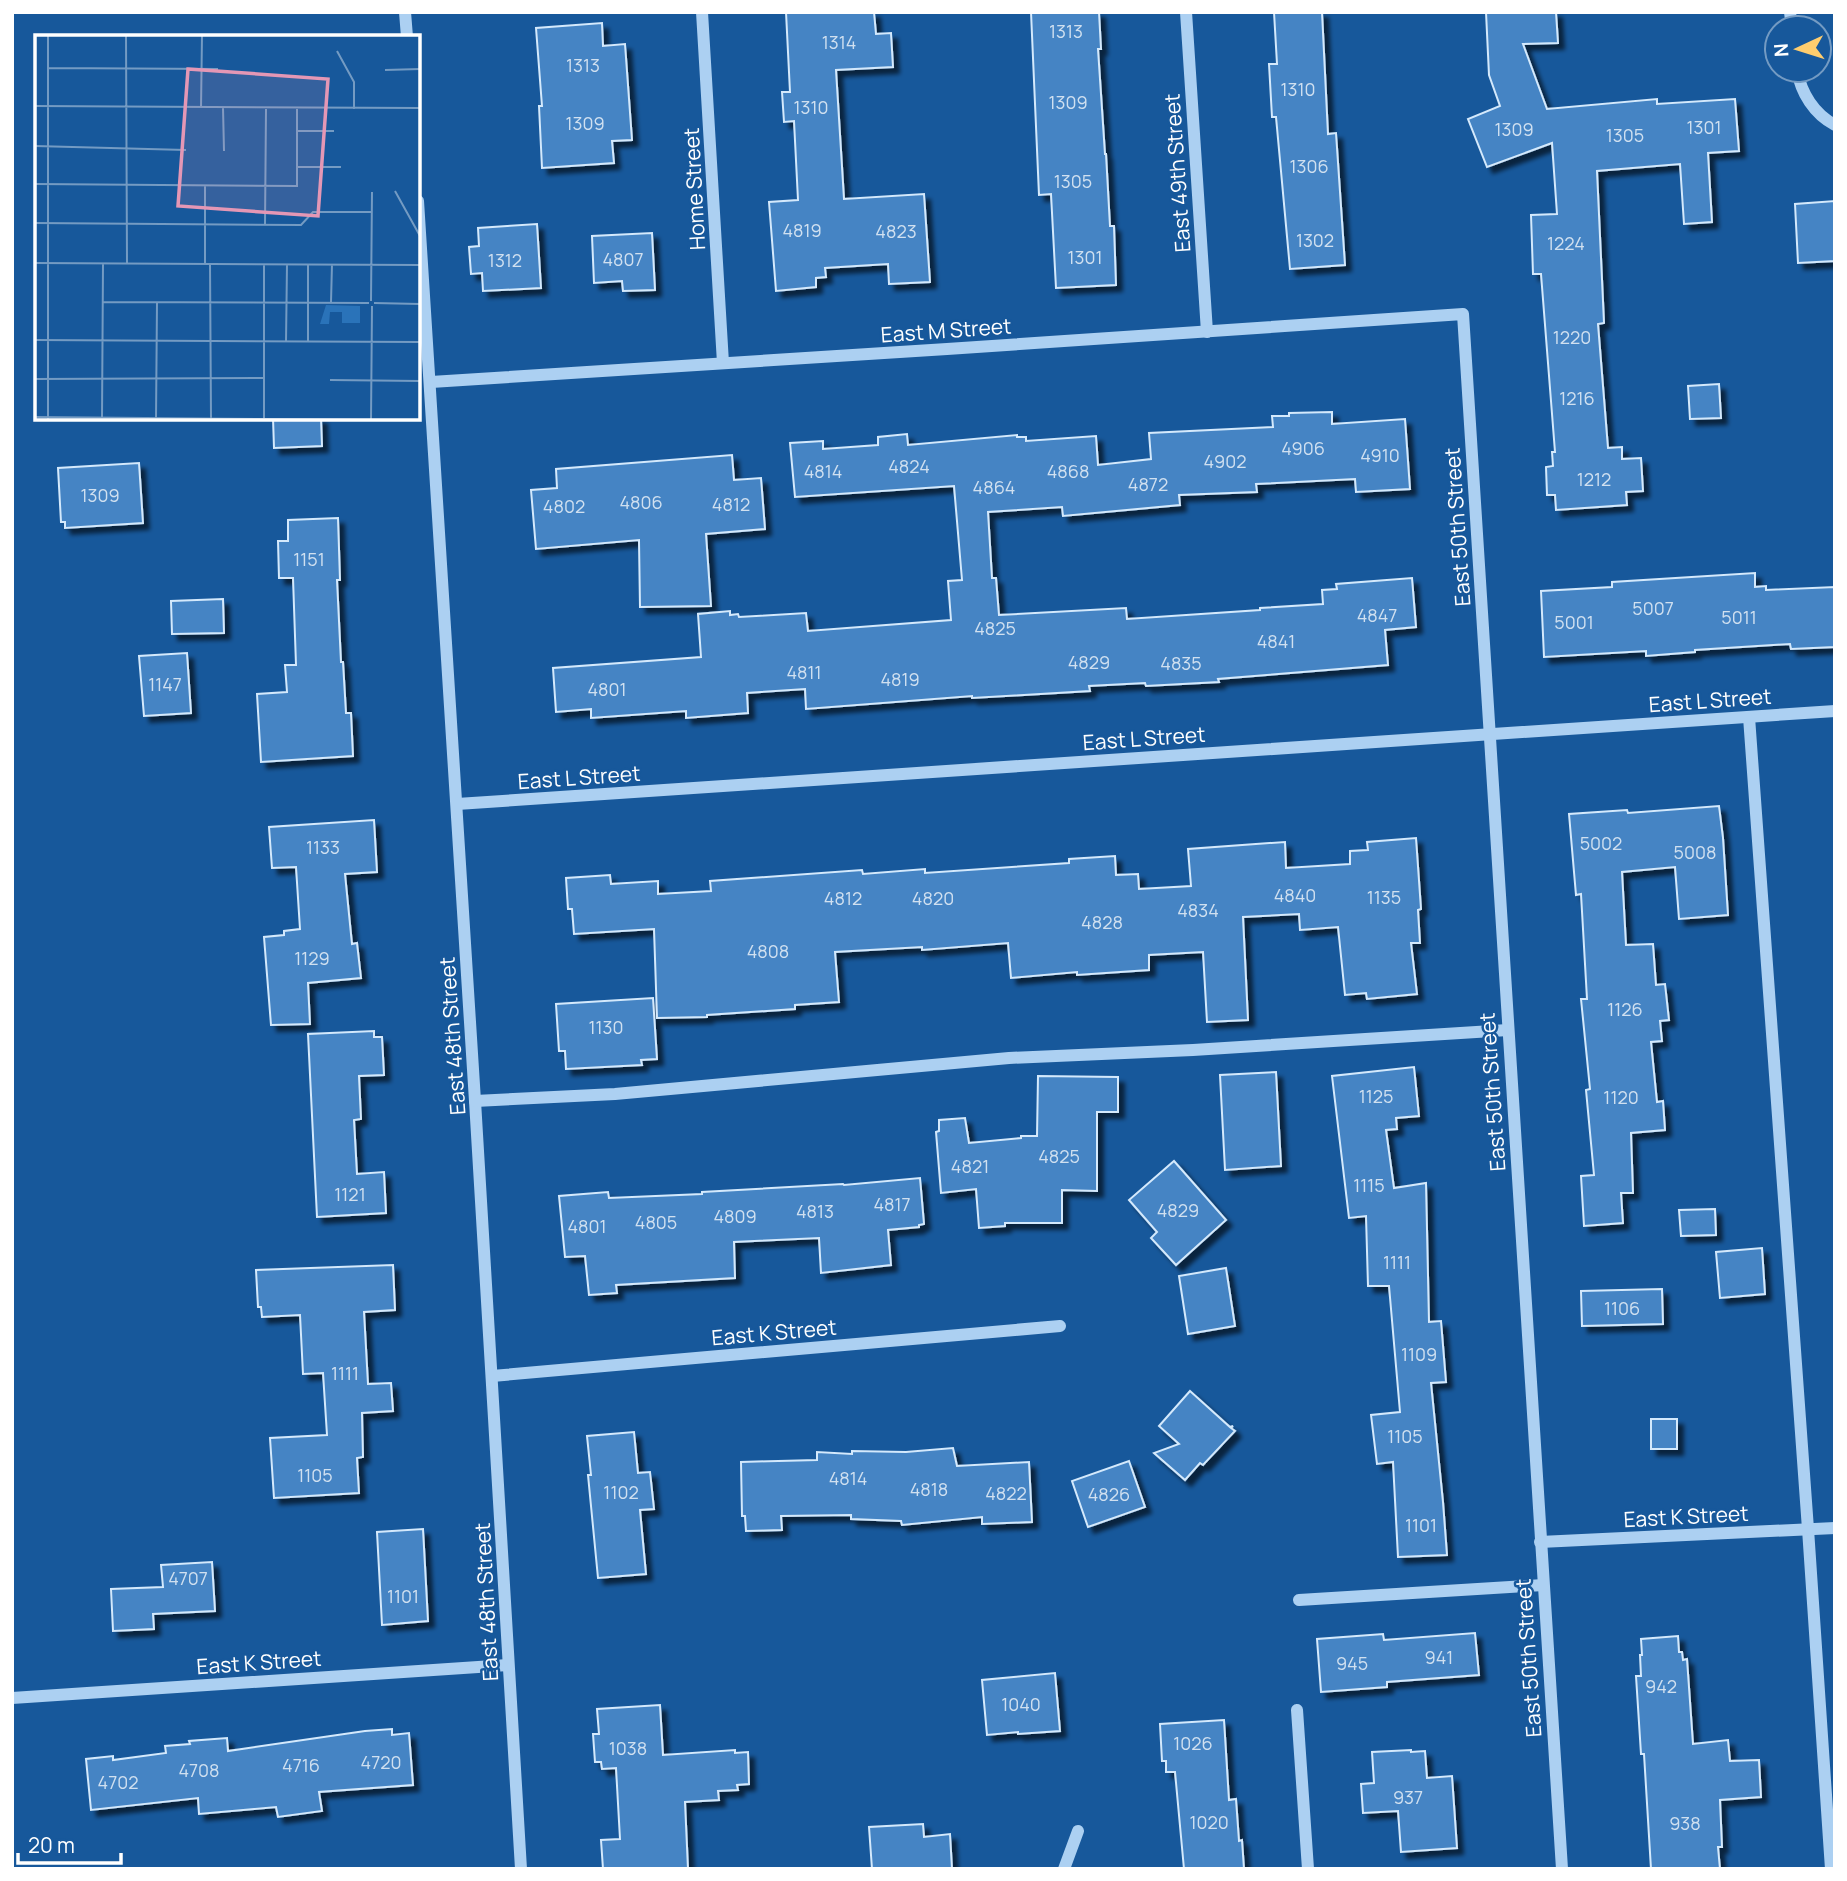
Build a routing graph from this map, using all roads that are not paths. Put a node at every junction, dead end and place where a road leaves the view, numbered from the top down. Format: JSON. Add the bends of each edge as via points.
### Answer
{"nodes":[{"id":1,"x":405,"y":12,"type":"edge"},
{"id":2,"x":702,"y":12,"type":"edge"},
{"id":3,"x":1186,"y":12,"type":"edge"},
{"id":4,"x":407,"y":35,"type":"edge"},
{"id":5,"x":1802,"y":84,"type":"edge"},
{"id":6,"x":1835,"y":125,"type":"edge"},
{"id":7,"x":420,"y":229,"type":"edge"},
{"id":8,"x":1463,"y":314,"type":"joint"},
{"id":9,"x":1207,"y":332,"type":"junction"},
{"id":10,"x":723,"y":363,"type":"junction"},
{"id":11,"x":431,"y":382,"type":"junction"},
{"id":12,"x":1835,"y":711,"type":"edge"},
{"id":13,"x":1749,"y":717,"type":"junction"},
{"id":14,"x":1489,"y":733,"type":"junction"},
{"id":15,"x":457,"y":804,"type":"junction"},
{"id":16,"x":1508,"y":1030,"type":"junction"},
{"id":17,"x":475,"y":1101,"type":"junction"},
{"id":18,"x":1060,"y":1326,"type":"dead end"},
{"id":19,"x":492,"y":1376,"type":"junction"},
{"id":20,"x":1835,"y":1528,"type":"edge"},
{"id":21,"x":1808,"y":1529,"type":"junction"},
{"id":22,"x":1540,"y":1542,"type":"junction"},
{"id":23,"x":1543,"y":1585,"type":"junction"},
{"id":24,"x":1299,"y":1600,"type":"dead end"},
{"id":25,"x":508,"y":1665,"type":"junction"},
{"id":26,"x":12,"y":1698,"type":"edge"},
{"id":27,"x":1297,"y":1710,"type":"dead end"},
{"id":28,"x":1078,"y":1831,"type":"dead end"},
{"id":29,"x":521,"y":1869,"type":"edge"},
{"id":30,"x":1064,"y":1869,"type":"edge"},
{"id":31,"x":1308,"y":1869,"type":"edge"},
{"id":32,"x":1562,"y":1869,"type":"edge"},
{"id":33,"x":1831,"y":1869,"type":"edge"}],
"edges":[{"from":1,"to":4,"type":"street"},
{"from":2,"to":10,"type":"street","name":"Home Street"},
{"from":3,"to":9,"type":"street","name":"East 49th Street"},
{"from":5,"to":6,"type":"street","via":[[1809,103]]},
{"from":7,"to":11,"type":"street","name":"East 48th Street"},
{"from":8,"to":9,"type":"street","name":"East M Street"},
{"from":8,"to":14,"type":"street","name":"East 50th Street"},
{"from":9,"to":10,"type":"street","name":"East M Street"},
{"from":10,"to":11,"type":"street","name":"East M Street"},
{"from":11,"to":15,"type":"street","name":"East 48th Street"},
{"from":12,"to":13,"type":"street","name":"East L Street"},
{"from":13,"to":14,"type":"street","name":"East L Street"},
{"from":13,"to":21,"type":"street"},
{"from":14,"to":15,"type":"street","name":"East L Street"},
{"from":14,"to":16,"type":"street","name":"East 50th Street"},
{"from":15,"to":17,"type":"street","name":"East 48th Street"},
{"from":16,"to":17,"type":"street","via":[[1009,1058],[615,1094]]},
{"from":16,"to":22,"type":"street","name":"East 50th Street"},
{"from":17,"to":19,"type":"street","name":"East 48th Street"},
{"from":18,"to":19,"type":"street","name":"East K Street"},
{"from":19,"to":25,"type":"street","name":"East 48th Street"},
{"from":20,"to":21,"type":"street","name":"East K Street"},
{"from":21,"to":22,"type":"street","name":"East K Street"},
{"from":21,"to":33,"type":"street"},
{"from":22,"to":23,"type":"street","name":"East 50th Street"},
{"from":23,"to":24,"type":"street"},
{"from":23,"to":32,"type":"street","name":"East 50th Street"},
{"from":25,"to":26,"type":"street","name":"East K Street"},
{"from":25,"to":29,"type":"street","name":"East 48th Street"},
{"from":27,"to":31,"type":"street"},
{"from":28,"to":30,"type":"street"}]}
